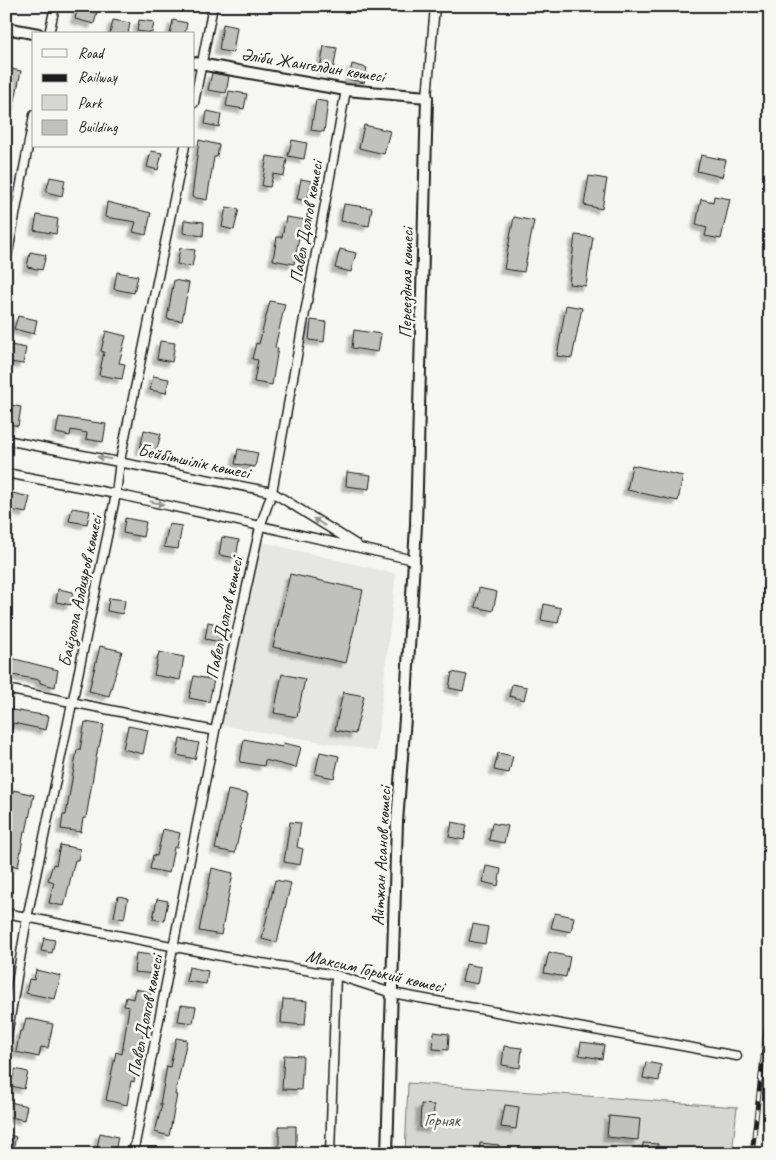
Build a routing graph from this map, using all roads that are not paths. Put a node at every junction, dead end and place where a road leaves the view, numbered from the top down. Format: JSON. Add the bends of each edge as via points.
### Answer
{"nodes":[{"id":1,"x":55,"y":6,"type":"edge"},
{"id":2,"x":213,"y":6,"type":"edge"},
{"id":3,"x":435,"y":6,"type":"edge"},
{"id":4,"x":6,"y":28,"type":"edge"},
{"id":5,"x":49,"y":32,"type":"edge"},
{"id":6,"x":32,"y":33,"type":"edge"},
{"id":7,"x":198,"y":64,"type":"edge"},
{"id":8,"x":346,"y":90,"type":"junction"},
{"id":9,"x":195,"y":93,"type":"edge"},
{"id":10,"x":427,"y":96,"type":"junction"},
{"id":11,"x":32,"y":126,"type":"edge"},
{"id":12,"x":185,"y":148,"type":"edge"},
{"id":13,"x":6,"y":263,"type":"edge"},
{"id":14,"x":6,"y":440,"type":"edge"},
{"id":15,"x":120,"y":461,"type":"junction"},
{"id":16,"x":6,"y":473,"type":"edge"},
{"id":17,"x":272,"y":492,"type":"junction"},
{"id":18,"x":116,"y":494,"type":"junction"},
{"id":19,"x":260,"y":527,"type":"junction"},
{"id":20,"x":361,"y":548,"type":"junction"},
{"id":21,"x":414,"y":560,"type":"junction"},
{"id":22,"x":6,"y":689,"type":"edge"},
{"id":23,"x":71,"y":702,"type":"junction"},
{"id":24,"x":215,"y":731,"type":"junction"},
{"id":25,"x":6,"y":914,"type":"edge"},
{"id":26,"x":27,"y":918,"type":"junction"},
{"id":27,"x":173,"y":947,"type":"junction"},
{"id":28,"x":336,"y":975,"type":"junction"},
{"id":29,"x":392,"y":993,"type":"junction"},
{"id":30,"x":6,"y":1042,"type":"edge"},
{"id":31,"x":737,"y":1056,"type":"dead end"},
{"id":32,"x":133,"y":1154,"type":"edge"},
{"id":33,"x":330,"y":1154,"type":"edge"},
{"id":34,"x":387,"y":1154,"type":"edge"}],
"edges":[{"from":1,"to":5,"type":"street"},
{"from":2,"to":7,"type":"street"},
{"from":3,"to":10,"type":"street","name":"Переездная көшесі"},
{"from":4,"to":6,"type":"street"},
{"from":7,"to":8,"type":"street","name":"Әліби Жангелдин көшесі"},
{"from":7,"to":9,"type":"street"},
{"from":8,"to":10,"type":"street","name":"Әліби Жангелдин көшесі"},
{"from":8,"to":17,"type":"street","name":"Павел Долгов көшесі"},
{"from":10,"to":21,"type":"street","name":"Переездная көшесі"},
{"from":11,"to":13,"type":"street"},
{"from":12,"to":15,"type":"street","name":"Байзолла Алдияров көшесі"},
{"from":15,"to":14,"type":"street","name":"Бейбітшілік көшесі","one_way":true},
{"from":15,"to":17,"type":"street","name":"Бейбітшілік көшесі"},
{"from":15,"to":18,"type":"street","name":"Байзолла Алдияров көшесі"},
{"from":16,"to":18,"type":"street","name":"Бейбітшілік көшесі"},
{"from":17,"to":19,"type":"street","name":"Павел Долгов көшесі"},
{"from":20,"to":17,"type":"street","name":"Бейбітшілік көшесі","one_way":true},
{"from":18,"to":19,"type":"street","name":"Бейбітшілік көшесі","one_way":true},
{"from":18,"to":23,"type":"street","name":"Байзолла Алдияров көшесі"},
{"from":19,"to":20,"type":"street","name":"Бейбітшілік көшесі"},
{"from":19,"to":24,"type":"street","name":"Павел Долгов көшесі"},
{"from":20,"to":21,"type":"street","name":"Бейбітшілік көшесі"},
{"from":21,"to":29,"type":"street","name":"Айтжан Асанов көшесі","via":[[397,822]]},
{"from":22,"to":23,"type":"street"},
{"from":23,"to":24,"type":"street"},
{"from":23,"to":26,"type":"street","name":"Байзолла Алдияров көшесі"},
{"from":24,"to":27,"type":"street","name":"Павел Долгов көшесі"},
{"from":25,"to":26,"type":"street","name":"Максим Горький көшесі"},
{"from":26,"to":27,"type":"street","name":"Максим Горький көшесі"},
{"from":26,"to":30,"type":"street","name":"Байзолла Алдияров көшесі"},
{"from":27,"to":28,"type":"street","name":"Максим Горький көшесі"},
{"from":27,"to":32,"type":"street","name":"Павел Долгов көшесі"},
{"from":28,"to":29,"type":"street","name":"Максим Горький көшесі"},
{"from":28,"to":33,"type":"street"},
{"from":29,"to":31,"type":"street","name":"Максим Горький көшесі"},
{"from":29,"to":34,"type":"street","name":"Айтжан Асанов көшесі"}]}
